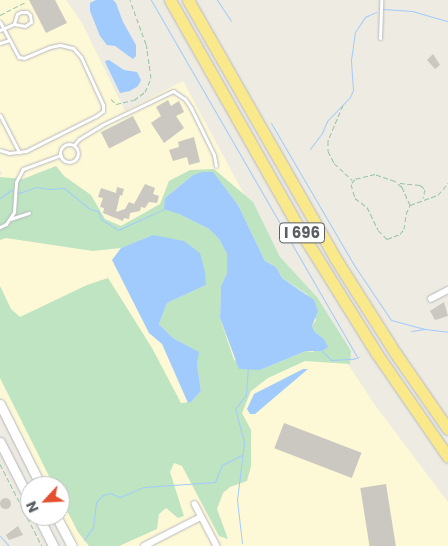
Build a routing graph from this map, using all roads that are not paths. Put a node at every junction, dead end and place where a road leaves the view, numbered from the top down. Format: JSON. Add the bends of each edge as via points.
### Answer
{"nodes":[{"id":1,"x":170,"y":0,"type":"edge"},
{"id":2,"x":188,"y":0,"type":"edge"},
{"id":3,"x":381,"y":0,"type":"edge"},
{"id":4,"x":0,"y":22,"type":"edge"},
{"id":5,"x":14,"y":24,"type":"junction"},
{"id":6,"x":2,"y":29,"type":"edge"},
{"id":7,"x":380,"y":38,"type":"dead end"},
{"id":8,"x":9,"y":40,"type":"junction"},
{"id":9,"x":0,"y":43,"type":"edge"},
{"id":10,"x":0,"y":115,"type":"edge"},
{"id":11,"x":74,"y":145,"type":"junction"},
{"id":12,"x":0,"y":150,"type":"edge"},
{"id":13,"x":19,"y":152,"type":"junction"},
{"id":14,"x":60,"y":154,"type":"junction"},
{"id":15,"x":216,"y":166,"type":"dead end"},
{"id":16,"x":29,"y":213,"type":"dead end"},
{"id":17,"x":10,"y":219,"type":"junction"},
{"id":18,"x":0,"y":228,"type":"edge"},
{"id":19,"x":448,"y":290,"type":"edge"},
{"id":20,"x":431,"y":299,"type":"dead end"},
{"id":21,"x":0,"y":404,"type":"edge"},
{"id":22,"x":448,"y":429,"type":"edge"},
{"id":23,"x":0,"y":442,"type":"edge"},
{"id":24,"x":448,"y":456,"type":"edge"},
{"id":25,"x":31,"y":467,"type":"junction"},
{"id":26,"x":14,"y":469,"type":"junction"},
{"id":27,"x":36,"y":476,"type":"edge"},
{"id":28,"x":20,"y":481,"type":"edge"},
{"id":29,"x":195,"y":504,"type":"dead end"},
{"id":30,"x":201,"y":517,"type":"junction"},
{"id":31,"x":43,"y":526,"type":"edge"},
{"id":32,"x":61,"y":526,"type":"edge"},
{"id":33,"x":53,"y":546,"type":"edge"},
{"id":34,"x":72,"y":546,"type":"edge"},
{"id":35,"x":144,"y":546,"type":"edge"},
{"id":36,"x":217,"y":546,"type":"edge"}],
"edges":[{"from":1,"to":24,"type":"highway","number":"I 696","via":[[330,280]]},
{"from":2,"to":22,"type":"highway","number":"I 696","via":[[335,258]]},
{"from":3,"to":7,"type":"lane"},
{"from":4,"to":6,"type":"lane"},
{"from":5,"to":5,"type":"lane","via":[[22,27],[29,24],[30,15],[21,12]]},
{"from":5,"to":6,"type":"lane"},
{"from":6,"to":8,"type":"lane"},
{"from":8,"to":9,"type":"lane"},
{"from":8,"to":13,"type":"lane","via":[[19,57],[24,58],[50,47],[73,48],[81,57],[103,105],[103,111],[96,116]]},
{"from":10,"to":13,"type":"lane"},
{"from":11,"to":14,"type":"lane","via":[[65,145]]},
{"from":11,"to":14,"type":"lane","via":[[78,152],[75,160],[67,162]]},
{"from":11,"to":15,"type":"lane","via":[[102,125],[173,91],[191,108],[214,155]]},
{"from":12,"to":13,"type":"lane"},
{"from":14,"to":17,"type":"lane","via":[[23,169],[16,182],[15,204]]},
{"from":16,"to":17,"type":"lane"},
{"from":17,"to":18,"type":"lane"},
{"from":19,"to":20,"type":"street"},
{"from":21,"to":25,"type":"main road"},
{"from":23,"to":26,"type":"main road"},
{"from":25,"to":26,"type":"main road","via":[[20,464]]},
{"from":25,"to":27,"type":"main road"},
{"from":26,"to":28,"type":"main road"},
{"from":29,"to":30,"type":"street"},
{"from":30,"to":35,"type":"street"},
{"from":30,"to":36,"type":"street"},
{"from":31,"to":33,"type":"main road"},
{"from":32,"to":34,"type":"main road"}]}
